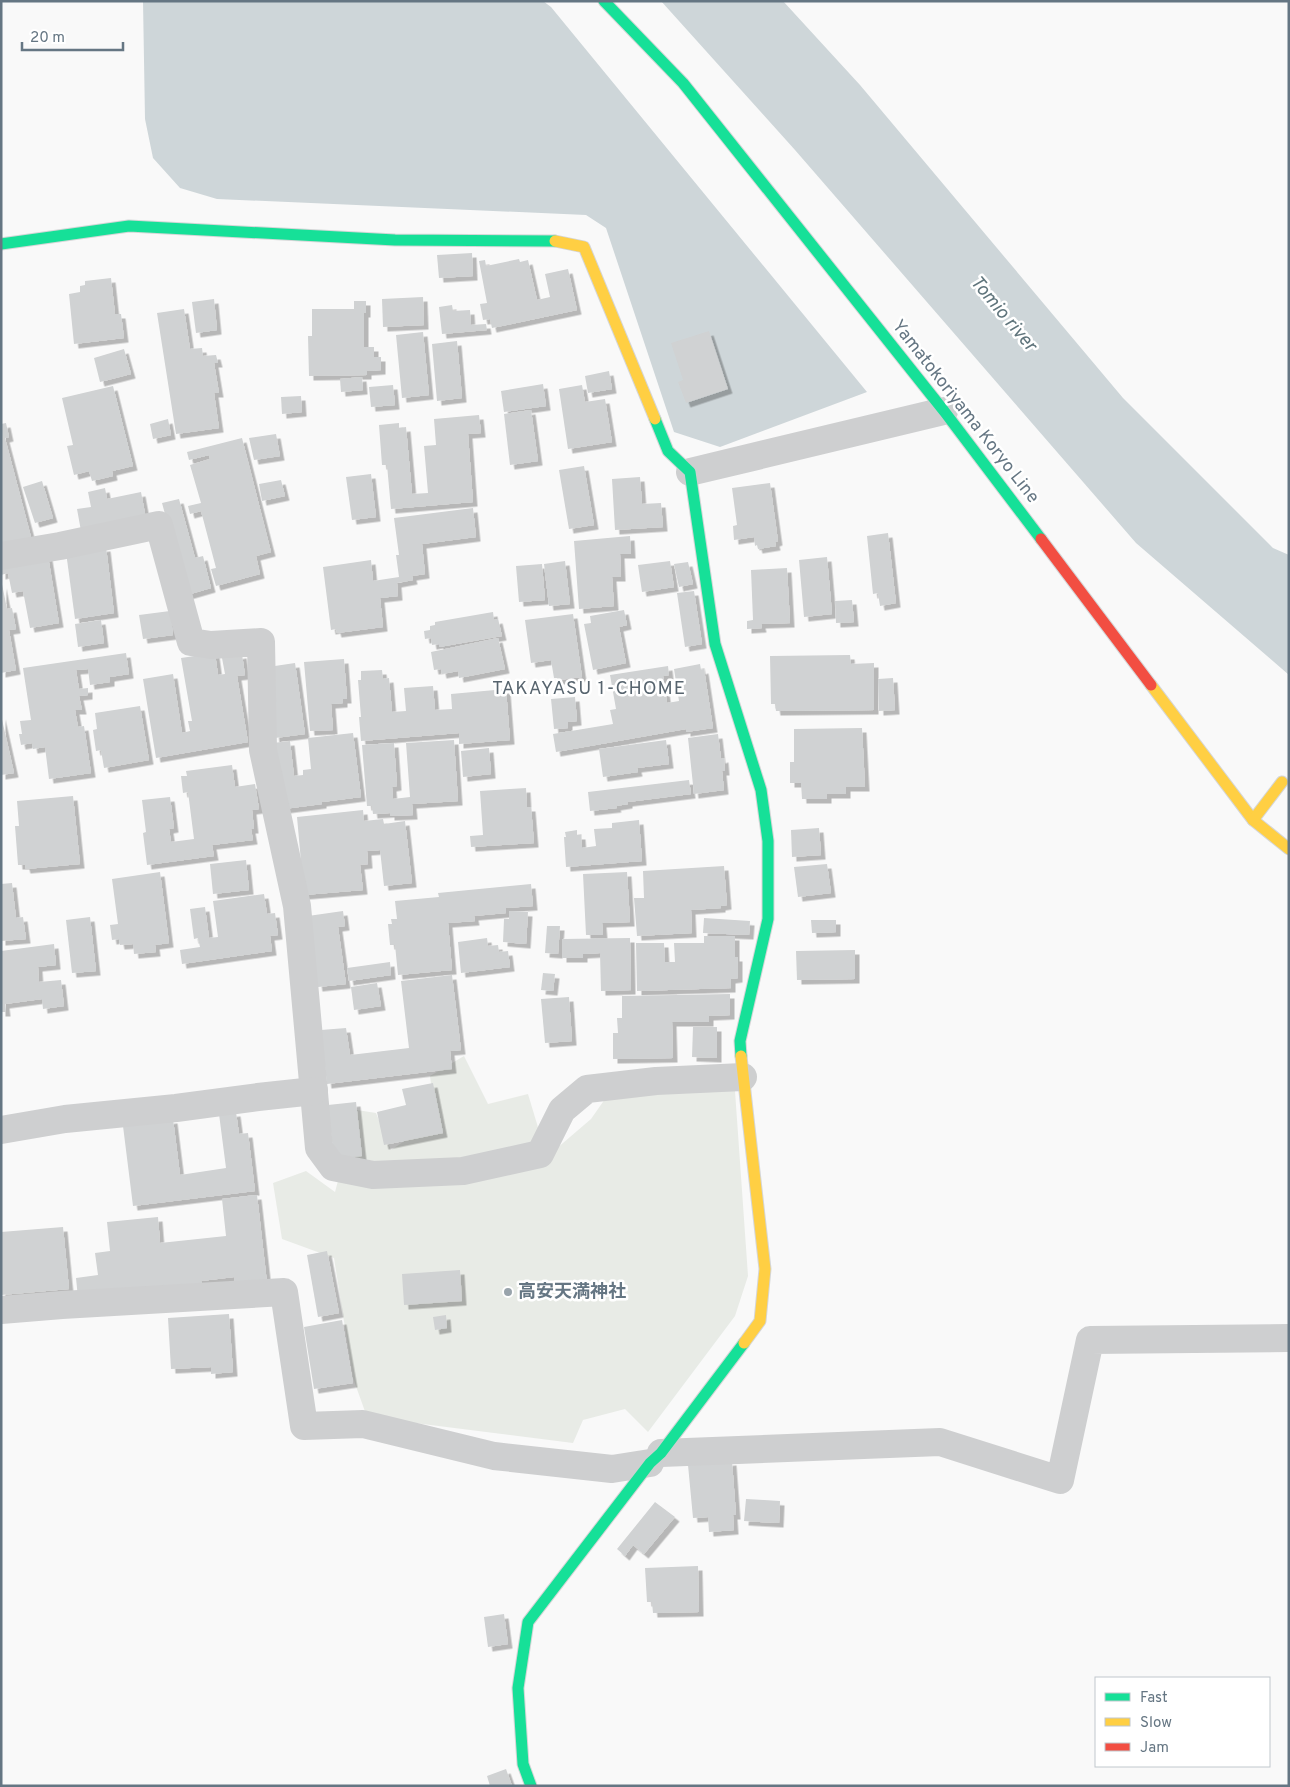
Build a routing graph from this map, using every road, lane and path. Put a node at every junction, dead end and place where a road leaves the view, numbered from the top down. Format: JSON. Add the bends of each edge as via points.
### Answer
{"nodes":[{"id":1,"x":604,"y":1,"type":"edge"},
{"id":2,"x":1,"y":244,"type":"edge"},
{"id":3,"x":944,"y":411,"type":"junction"},
{"id":4,"x":690,"y":472,"type":"junction"},
{"id":5,"x":1,"y":556,"type":"edge"},
{"id":6,"x":1285,"y":778,"type":"edge"},
{"id":7,"x":1253,"y":820,"type":"junction"},
{"id":8,"x":1289,"y":849,"type":"edge"},
{"id":9,"x":743,"y":1076,"type":"junction"},
{"id":10,"x":314,"y":1092,"type":"junction"},
{"id":11,"x":1,"y":1130,"type":"edge"},
{"id":12,"x":1,"y":1310,"type":"edge"},
{"id":13,"x":1289,"y":1338,"type":"edge"},
{"id":14,"x":656,"y":1458,"type":"junction"},
{"id":15,"x":531,"y":1786,"type":"edge"}],
"edges":[{"from":1,"to":3,"type":"street","name":"Yamatokoriyama Koryo Line","via":[[683,83]]},
{"from":2,"to":4,"type":"street","via":[[129,226],[395,240],[560,241],[584,247],[668,451]]},
{"from":3,"to":4,"type":"street"},
{"from":3,"to":7,"type":"street","name":"Yamatokoriyama Koryo Line"},
{"from":4,"to":9,"type":"street","via":[[715,644],[761,790],[768,841],[768,919],[740,1041]]},
{"from":5,"to":10,"type":"street","via":[[159,525],[191,642],[211,645],[260,642],[263,750],[297,906]]},
{"from":6,"to":7,"type":"street"},
{"from":7,"to":8,"type":"street","name":"Yamatokoriyama Koryo Line"},
{"from":9,"to":10,"type":"street","via":[[587,1089],[562,1110],[540,1154],[463,1171],[374,1175],[333,1166],[319,1148]]},
{"from":9,"to":14,"type":"street","via":[[765,1269],[760,1321]]},
{"from":10,"to":11,"type":"street","via":[[66,1119]]},
{"from":12,"to":14,"type":"street","via":[[284,1292],[304,1426],[363,1424],[494,1456],[612,1469]]},
{"from":13,"to":14,"type":"street","via":[[1090,1340],[1060,1480],[940,1442]]},
{"from":14,"to":15,"type":"street","via":[[528,1622],[518,1688],[523,1764]]}]}
